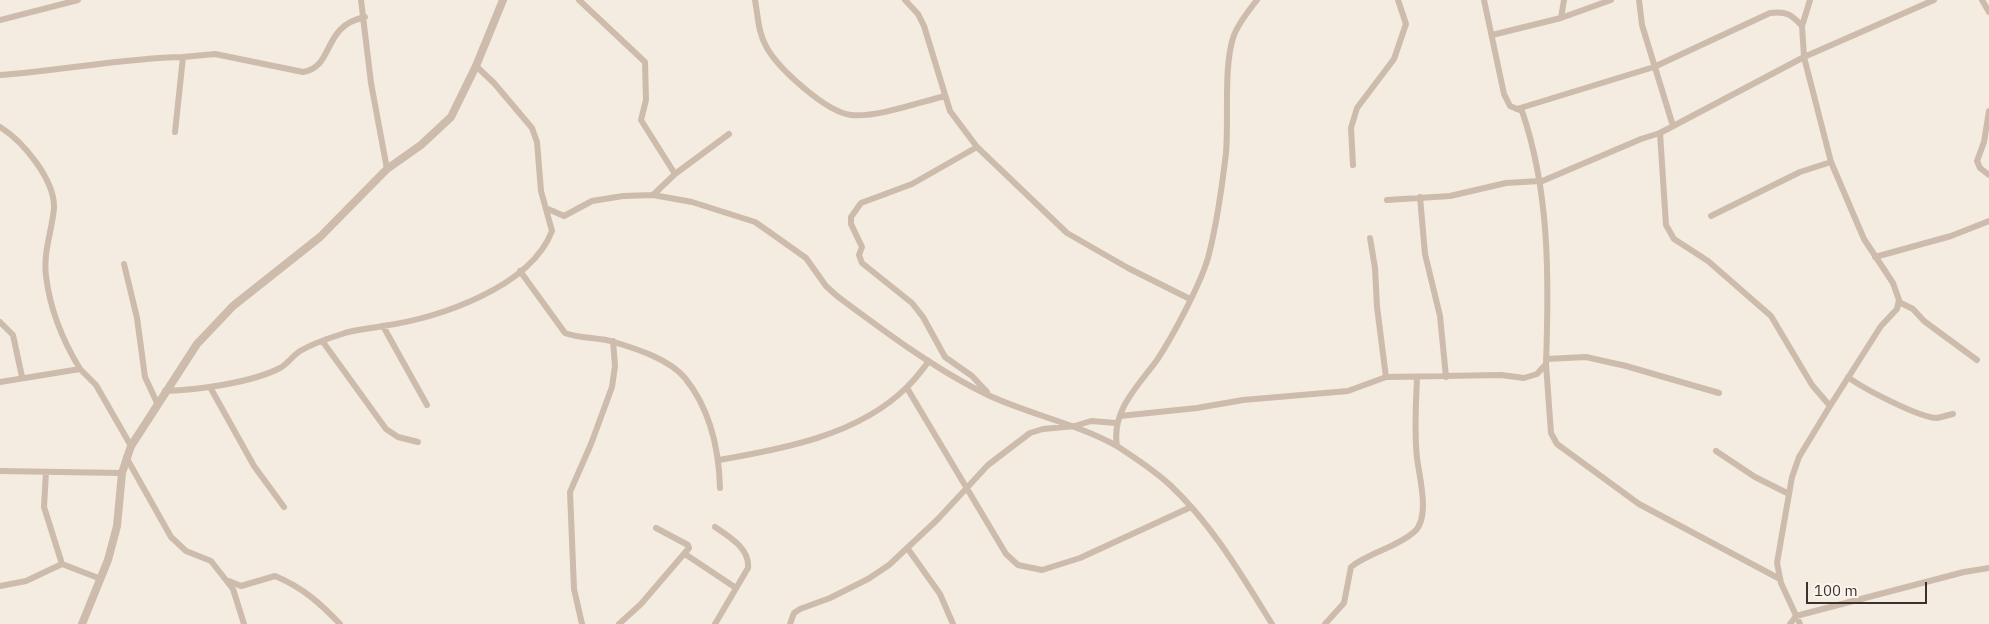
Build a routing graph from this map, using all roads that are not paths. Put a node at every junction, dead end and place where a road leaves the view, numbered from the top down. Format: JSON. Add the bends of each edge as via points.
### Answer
{"nodes":[{"id":1,"x":78,"y":0,"type":"edge"},
{"id":2,"x":361,"y":0,"type":"edge"},
{"id":3,"x":503,"y":0,"type":"edge"},
{"id":4,"x":579,"y":0,"type":"edge"},
{"id":5,"x":755,"y":0,"type":"edge"},
{"id":6,"x":905,"y":0,"type":"edge"},
{"id":7,"x":1257,"y":0,"type":"edge"},
{"id":8,"x":1398,"y":0,"type":"edge"},
{"id":9,"x":1484,"y":0,"type":"edge"},
{"id":10,"x":1564,"y":0,"type":"edge"},
{"id":11,"x":1611,"y":0,"type":"edge"},
{"id":12,"x":1639,"y":0,"type":"edge"},
{"id":13,"x":1810,"y":0,"type":"edge"},
{"id":14,"x":1934,"y":0,"type":"edge"},
{"id":15,"x":1982,"y":0,"type":"edge"},
{"id":16,"x":1989,"y":12,"type":"edge"},
{"id":17,"x":364,"y":17,"type":"junction"},
{"id":18,"x":1561,"y":18,"type":"junction"},
{"id":19,"x":0,"y":20,"type":"edge"},
{"id":20,"x":1802,"y":26,"type":"junction"},
{"id":21,"x":1492,"y":35,"type":"junction"},
{"id":22,"x":184,"y":57,"type":"junction"},
{"id":23,"x":1804,"y":57,"type":"junction"},
{"id":24,"x":476,"y":66,"type":"junction"},
{"id":25,"x":1654,"y":67,"type":"junction"},
{"id":26,"x":0,"y":75,"type":"edge"},
{"id":27,"x":945,"y":96,"type":"junction"},
{"id":28,"x":1517,"y":109,"type":"junction"},
{"id":29,"x":1989,"y":110,"type":"edge"},
{"id":30,"x":1673,"y":126,"type":"junction"},
{"id":31,"x":0,"y":127,"type":"edge"},
{"id":32,"x":175,"y":132,"type":"dead end"},
{"id":33,"x":1660,"y":133,"type":"junction"},
{"id":34,"x":729,"y":134,"type":"dead end"},
{"id":35,"x":977,"y":147,"type":"junction"},
{"id":36,"x":1831,"y":162,"type":"junction"},
{"id":37,"x":1353,"y":165,"type":"dead end"},
{"id":38,"x":387,"y":169,"type":"junction"},
{"id":39,"x":675,"y":174,"type":"junction"},
{"id":40,"x":1989,"y":175,"type":"edge"},
{"id":41,"x":1540,"y":182,"type":"junction"},
{"id":42,"x":653,"y":195,"type":"junction"},
{"id":43,"x":1420,"y":197,"type":"junction"},
{"id":44,"x":1387,"y":200,"type":"dead end"},
{"id":45,"x":548,"y":210,"type":"junction"},
{"id":46,"x":1711,"y":216,"type":"dead end"},
{"id":47,"x":1989,"y":221,"type":"edge"},
{"id":48,"x":1370,"y":238,"type":"dead end"},
{"id":49,"x":1875,"y":257,"type":"junction"},
{"id":50,"x":124,"y":264,"type":"dead end"},
{"id":51,"x":520,"y":271,"type":"junction"},
{"id":52,"x":1190,"y":299,"type":"junction"},
{"id":53,"x":1899,"y":302,"type":"junction"},
{"id":54,"x":0,"y":322,"type":"edge"},
{"id":55,"x":383,"y":326,"type":"junction"},
{"id":56,"x":613,"y":341,"type":"junction"},
{"id":57,"x":323,"y":342,"type":"junction"},
{"id":58,"x":1977,"y":360,"type":"dead end"},
{"id":59,"x":929,"y":361,"type":"junction"},
{"id":60,"x":1546,"y":362,"type":"junction"},
{"id":61,"x":80,"y":369,"type":"junction"},
{"id":62,"x":22,"y":377,"type":"junction"},
{"id":63,"x":1386,"y":377,"type":"junction"},
{"id":64,"x":1417,"y":377,"type":"junction"},
{"id":65,"x":1446,"y":377,"type":"junction"},
{"id":66,"x":1848,"y":377,"type":"junction"},
{"id":67,"x":0,"y":382,"type":"edge"},
{"id":68,"x":210,"y":387,"type":"junction"},
{"id":69,"x":907,"y":388,"type":"junction"},
{"id":70,"x":165,"y":391,"type":"junction"},
{"id":71,"x":1719,"y":393,"type":"dead end"},
{"id":72,"x":990,"y":396,"type":"junction"},
{"id":73,"x":158,"y":405,"type":"junction"},
{"id":74,"x":427,"y":405,"type":"dead end"},
{"id":75,"x":1830,"y":406,"type":"junction"},
{"id":76,"x":1953,"y":414,"type":"dead end"},
{"id":77,"x":1120,"y":416,"type":"junction"},
{"id":78,"x":1116,"y":423,"type":"junction"},
{"id":79,"x":1075,"y":426,"type":"junction"},
{"id":80,"x":418,"y":442,"type":"dead end"},
{"id":81,"x":131,"y":446,"type":"junction"},
{"id":82,"x":1117,"y":446,"type":"junction"},
{"id":83,"x":1716,"y":451,"type":"dead end"},
{"id":84,"x":126,"y":457,"type":"junction"},
{"id":85,"x":719,"y":460,"type":"junction"},
{"id":86,"x":0,"y":471,"type":"edge"},
{"id":87,"x":46,"y":472,"type":"junction"},
{"id":88,"x":122,"y":473,"type":"junction"},
{"id":89,"x":720,"y":488,"type":"dead end"},
{"id":90,"x":967,"y":490,"type":"junction"},
{"id":91,"x":1788,"y":494,"type":"junction"},
{"id":92,"x":284,"y":507,"type":"dead end"},
{"id":93,"x":1191,"y":507,"type":"junction"},
{"id":94,"x":715,"y":527,"type":"dead end"},
{"id":95,"x":656,"y":528,"type":"dead end"},
{"id":96,"x":908,"y":549,"type":"junction"},
{"id":97,"x":685,"y":554,"type":"junction"},
{"id":98,"x":62,"y":564,"type":"junction"},
{"id":99,"x":1989,"y":568,"type":"edge"},
{"id":100,"x":101,"y":579,"type":"junction"},
{"id":101,"x":1780,"y":579,"type":"junction"},
{"id":102,"x":226,"y":581,"type":"junction"},
{"id":103,"x":0,"y":586,"type":"edge"},
{"id":104,"x":736,"y":588,"type":"junction"},
{"id":105,"x":1796,"y":616,"type":"junction"},
{"id":106,"x":82,"y":624,"type":"edge"},
{"id":107,"x":244,"y":624,"type":"edge"},
{"id":108,"x":340,"y":624,"type":"edge"},
{"id":109,"x":582,"y":624,"type":"edge"},
{"id":110,"x":619,"y":624,"type":"edge"},
{"id":111,"x":715,"y":624,"type":"edge"},
{"id":112,"x":790,"y":624,"type":"edge"},
{"id":113,"x":953,"y":624,"type":"edge"},
{"id":114,"x":1272,"y":624,"type":"edge"},
{"id":115,"x":1325,"y":624,"type":"edge"},
{"id":116,"x":1790,"y":624,"type":"edge"},
{"id":117,"x":1800,"y":624,"type":"edge"}],
"edges":[{"from":1,"to":19,"type":"street"},
{"from":2,"to":17,"type":"street"},
{"from":3,"to":24,"type":"street"},
{"from":4,"to":39,"type":"street","via":[[645,62],[646,100],[641,120]]},
{"from":5,"to":27,"type":"street","via":[[767,49],[821,104],[836,112],[872,114]]},
{"from":6,"to":27,"type":"street","via":[[924,26]]},
{"from":7,"to":52,"type":"street","via":[[1234,35],[1229,60],[1226,152],[1214,226],[1208,258]]},
{"from":8,"to":37,"type":"street","via":[[1406,24],[1394,58],[1357,108],[1351,128]]},
{"from":9,"to":21,"type":"street"},
{"from":10,"to":18,"type":"street"},
{"from":11,"to":18,"type":"street"},
{"from":12,"to":25,"type":"street","via":[[1642,25]]},
{"from":13,"to":20,"type":"street"},
{"from":14,"to":23,"type":"street"},
{"from":15,"to":16,"type":"street"},
{"from":17,"to":22,"type":"street","via":[[342,26],[312,71],[303,72],[215,54]]},
{"from":17,"to":38,"type":"street","via":[[371,82]]},
{"from":18,"to":21,"type":"street"},
{"from":20,"to":23,"type":"street"},
{"from":20,"to":25,"type":"street","via":[[1784,11],[1770,13]]},
{"from":21,"to":28,"type":"street","via":[[1504,94],[1510,106]]},
{"from":22,"to":26,"type":"street","via":[[148,58]]},
{"from":22,"to":32,"type":"street"},
{"from":23,"to":30,"type":"street"},
{"from":23,"to":36,"type":"street"},
{"from":24,"to":38,"type":"street","via":[[451,117],[421,145]]},
{"from":24,"to":45,"type":"street","via":[[532,128],[537,142],[541,191]]},
{"from":25,"to":28,"type":"street"},
{"from":25,"to":30,"type":"street"},
{"from":27,"to":35,"type":"street","via":[[950,112]]},
{"from":28,"to":41,"type":"street","via":[[1524,118]]},
{"from":29,"to":40,"type":"street","via":[[1977,161]]},
{"from":30,"to":33,"type":"street"},
{"from":31,"to":61,"type":"street","via":[[20,142],[53,195],[52,225],[45,254],[46,276],[58,324]]},
{"from":33,"to":41,"type":"street"},
{"from":33,"to":75,"type":"street","via":[[1668,232],[1708,261],[1771,316],[1812,385]]},
{"from":34,"to":39,"type":"street"},
{"from":35,"to":52,"type":"street","via":[[1067,233]]},
{"from":35,"to":72,"type":"street","via":[[912,184],[861,203],[851,216],[850,224],[862,247],[859,255],[862,263],[912,303],[923,316],[945,357],[972,376]]},
{"from":36,"to":46,"type":"street","via":[[1800,172]]},
{"from":36,"to":49,"type":"street"},
{"from":38,"to":70,"type":"street","via":[[320,237],[233,306],[197,344]]},
{"from":39,"to":42,"type":"street"},
{"from":41,"to":43,"type":"street","via":[[1506,183],[1450,196]]},
{"from":41,"to":60,"type":"street","via":[[1546,247]]},
{"from":42,"to":45,"type":"street","via":[[592,201],[564,216]]},
{"from":42,"to":59,"type":"street","via":[[692,202],[755,222],[806,258],[837,296]]},
{"from":43,"to":44,"type":"street"},
{"from":43,"to":65,"type":"street","via":[[1425,254],[1440,316]]},
{"from":45,"to":51,"type":"street","via":[[552,231],[549,238]]},
{"from":47,"to":49,"type":"street","via":[[1951,236]]},
{"from":48,"to":63,"type":"street","via":[[1376,268],[1377,307]]},
{"from":49,"to":53,"type":"street","via":[[1893,283]]},
{"from":50,"to":73,"type":"street","via":[[138,318],[146,377]]},
{"from":51,"to":55,"type":"street","via":[[484,296]]},
{"from":51,"to":56,"type":"street","via":[[566,333]]},
{"from":52,"to":77,"type":"street"},
{"from":53,"to":58,"type":"street","via":[[1913,308],[1924,321]]},
{"from":53,"to":66,"type":"street","via":[[1898,309],[1881,326]]},
{"from":54,"to":62,"type":"street","via":[[13,335]]},
{"from":55,"to":57,"type":"street","via":[[355,330]]},
{"from":55,"to":74,"type":"street"},
{"from":56,"to":85,"type":"street","via":[[666,363],[684,377],[700,401],[712,429]]},
{"from":56,"to":109,"type":"street","via":[[615,366],[612,387],[570,492],[574,589]]},
{"from":57,"to":68,"type":"street","via":[[301,351],[272,371]]},
{"from":57,"to":80,"type":"street","via":[[386,429],[398,437]]},
{"from":59,"to":69,"type":"street"},
{"from":59,"to":72,"type":"street"},
{"from":60,"to":65,"type":"street","via":[[1537,374],[1524,378],[1501,375]]},
{"from":60,"to":71,"type":"street","via":[[1586,358]]},
{"from":60,"to":101,"type":"street","via":[[1551,433],[1557,444],[1639,504]]},
{"from":61,"to":62,"type":"street"},
{"from":61,"to":81,"type":"street","via":[[96,385]]},
{"from":62,"to":67,"type":"street"},
{"from":63,"to":64,"type":"street"},
{"from":63,"to":77,"type":"street","via":[[1348,391]]},
{"from":64,"to":65,"type":"street"},
{"from":64,"to":115,"type":"street","via":[[1421,521],[1416,532],[1351,567],[1344,603]]},
{"from":66,"to":75,"type":"street"},
{"from":66,"to":76,"type":"street","via":[[1871,392],[1925,415],[1937,418]]},
{"from":68,"to":70,"type":"street"},
{"from":68,"to":92,"type":"street","via":[[254,466]]},
{"from":69,"to":85,"type":"street","via":[[870,414],[819,437],[795,446]]},
{"from":69,"to":90,"type":"street"},
{"from":70,"to":73,"type":"street"},
{"from":72,"to":79,"type":"street","via":[[1050,420]]},
{"from":73,"to":81,"type":"street"},
{"from":75,"to":91,"type":"street","via":[[1799,457]]},
{"from":77,"to":78,"type":"street"},
{"from":78,"to":79,"type":"street","via":[[1091,421]]},
{"from":78,"to":82,"type":"street"},
{"from":79,"to":82,"type":"street"},
{"from":79,"to":90,"type":"street","via":[[1030,433],[988,464]]},
{"from":81,"to":84,"type":"street"},
{"from":82,"to":93,"type":"street","via":[[1169,484]]},
{"from":83,"to":91,"type":"street"},
{"from":84,"to":88,"type":"street"},
{"from":84,"to":102,"type":"street","via":[[171,537],[186,551],[206,557]]},
{"from":85,"to":89,"type":"street"},
{"from":86,"to":87,"type":"street"},
{"from":87,"to":88,"type":"street"},
{"from":87,"to":98,"type":"street","via":[[44,507]]},
{"from":88,"to":100,"type":"street","via":[[117,526]]},
{"from":90,"to":93,"type":"street","via":[[1006,554],[1026,568],[1042,570],[1080,558]]},
{"from":90,"to":96,"type":"street"},
{"from":91,"to":101,"type":"street","via":[[1777,563]]},
{"from":93,"to":114,"type":"street","via":[[1229,556]]},
{"from":94,"to":104,"type":"street","via":[[746,552],[748,568]]},
{"from":95,"to":97,"type":"street","via":[[688,545]]},
{"from":96,"to":112,"type":"street","via":[[868,578],[830,598],[800,608]]},
{"from":96,"to":113,"type":"street","via":[[940,594]]},
{"from":97,"to":104,"type":"street"},
{"from":97,"to":110,"type":"street"},
{"from":98,"to":100,"type":"street"},
{"from":98,"to":103,"type":"street","via":[[26,581]]},
{"from":99,"to":105,"type":"street"},
{"from":100,"to":106,"type":"street"},
{"from":101,"to":105,"type":"street"},
{"from":102,"to":107,"type":"street","via":[[233,589]]},
{"from":102,"to":108,"type":"street","via":[[242,586],[275,576],[320,602]]},
{"from":104,"to":111,"type":"street"},
{"from":105,"to":116,"type":"street"},
{"from":105,"to":117,"type":"street"}]}
